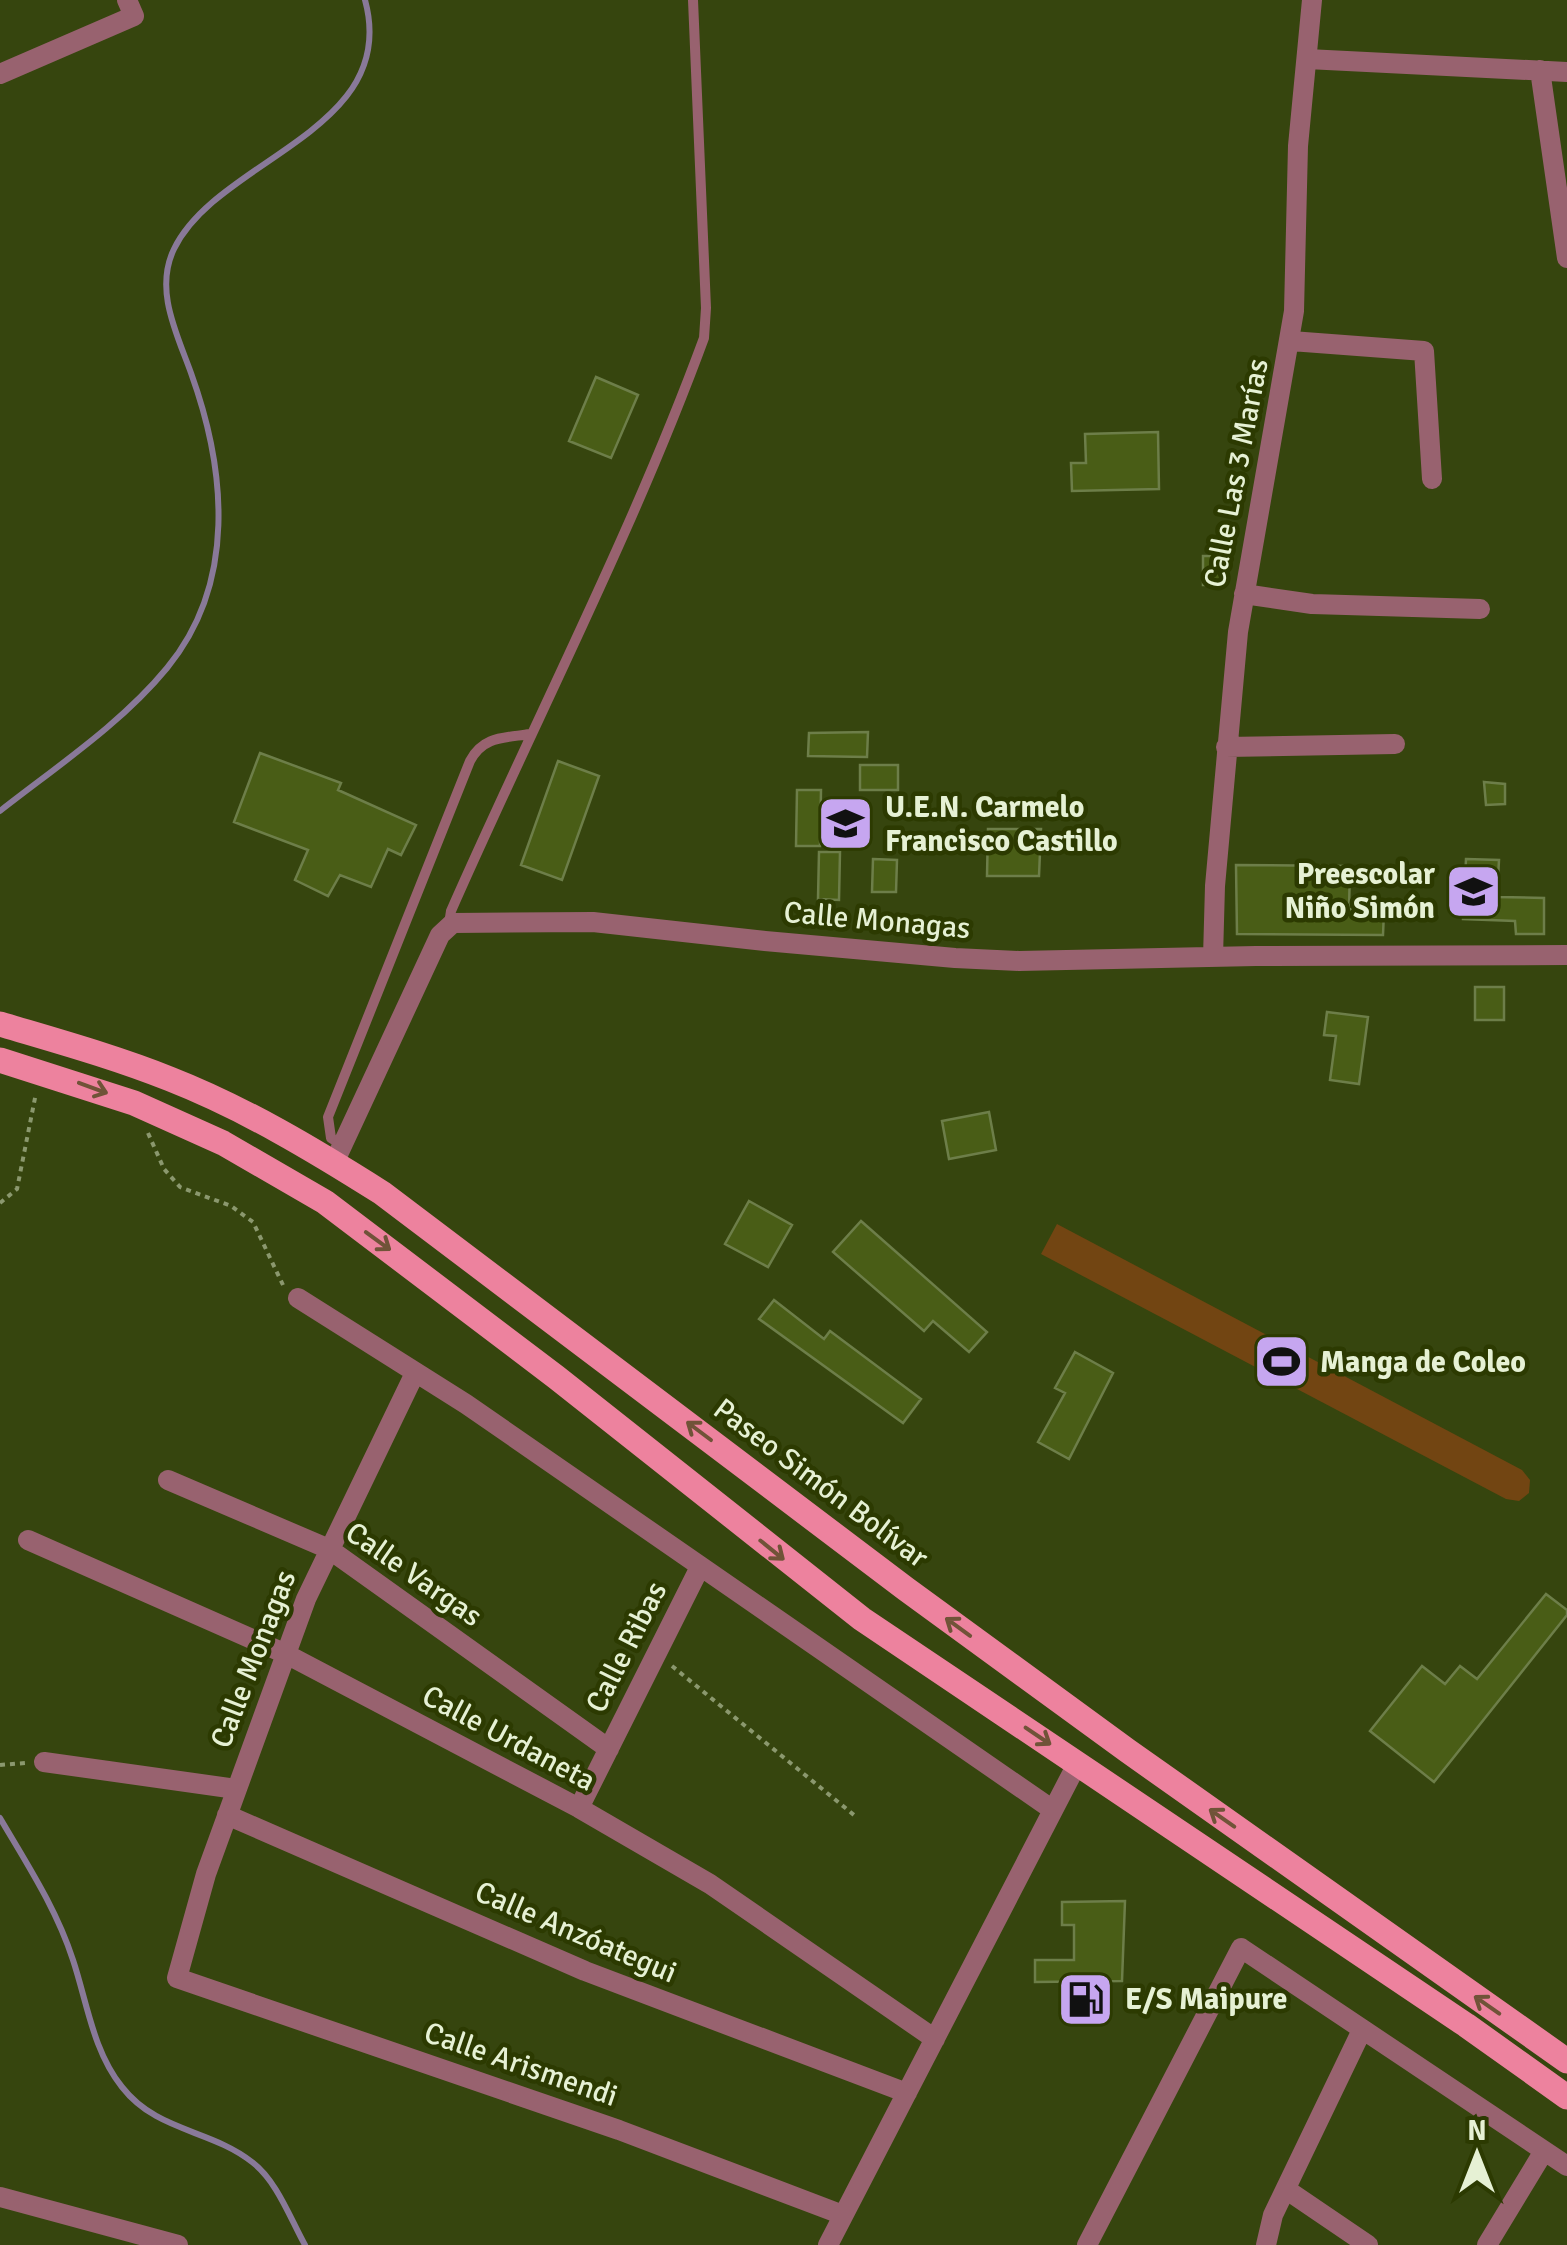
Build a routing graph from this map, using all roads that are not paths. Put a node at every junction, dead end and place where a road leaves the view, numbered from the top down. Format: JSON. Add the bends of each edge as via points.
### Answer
{"nodes":[{"id":1,"x":127,"y":0,"type":"edge"},
{"id":2,"x":693,"y":0,"type":"edge"},
{"id":3,"x":1312,"y":0,"type":"edge"},
{"id":4,"x":1307,"y":59,"type":"junction"},
{"id":5,"x":1540,"y":70,"type":"junction"},
{"id":6,"x":1567,"y":72,"type":"edge"},
{"id":7,"x":0,"y":74,"type":"edge"},
{"id":8,"x":1567,"y":258,"type":"edge"},
{"id":9,"x":1291,"y":341,"type":"junction"},
{"id":10,"x":1432,"y":479,"type":"dead end"},
{"id":11,"x":1244,"y":594,"type":"junction"},
{"id":12,"x":1480,"y":609,"type":"dead end"},
{"id":13,"x":530,"y":734,"type":"junction"},
{"id":14,"x":1395,"y":744,"type":"dead end"},
{"id":15,"x":1226,"y":747,"type":"junction"},
{"id":16,"x":448,"y":925,"type":"junction"},
{"id":17,"x":1567,"y":955,"type":"edge"},
{"id":18,"x":1212,"y":957,"type":"junction"},
{"id":19,"x":0,"y":1024,"type":"edge"},
{"id":20,"x":0,"y":1060,"type":"edge"},
{"id":21,"x":338,"y":1154,"type":"junction"},
{"id":22,"x":298,"y":1298,"type":"road end"},
{"id":23,"x":416,"y":1372,"type":"junction"},
{"id":24,"x":168,"y":1480,"type":"dead end"},
{"id":25,"x":28,"y":1540,"type":"dead end"},
{"id":26,"x":329,"y":1549,"type":"junction"},
{"id":27,"x":700,"y":1567,"type":"junction"},
{"id":28,"x":286,"y":1654,"type":"junction"},
{"id":29,"x":608,"y":1749,"type":"junction"},
{"id":30,"x":44,"y":1762,"type":"road end"},
{"id":31,"x":1078,"y":1762,"type":"junction"},
{"id":32,"x":236,"y":1789,"type":"junction"},
{"id":33,"x":579,"y":1808,"type":"junction"},
{"id":34,"x":1053,"y":1810,"type":"junction"},
{"id":35,"x":227,"y":1814,"type":"junction"},
{"id":36,"x":177,"y":1978,"type":"joint"},
{"id":37,"x":1362,"y":2030,"type":"junction"},
{"id":38,"x":935,"y":2039,"type":"junction"},
{"id":39,"x":1567,"y":2061,"type":"edge"},
{"id":40,"x":907,"y":2093,"type":"junction"},
{"id":41,"x":1567,"y":2097,"type":"edge"},
{"id":42,"x":1544,"y":2151,"type":"junction"},
{"id":43,"x":1567,"y":2166,"type":"edge"},
{"id":44,"x":1287,"y":2190,"type":"junction"},
{"id":45,"x":0,"y":2198,"type":"edge"},
{"id":46,"x":843,"y":2216,"type":"junction"},
{"id":47,"x":178,"y":2245,"type":"edge"},
{"id":48,"x":828,"y":2245,"type":"edge"},
{"id":49,"x":1087,"y":2245,"type":"edge"},
{"id":50,"x":1266,"y":2245,"type":"edge"},
{"id":51,"x":1368,"y":2245,"type":"edge"},
{"id":52,"x":1487,"y":2245,"type":"edge"}],
"edges":[{"from":1,"to":7,"type":"street","via":[[134,16]]},
{"from":2,"to":13,"type":"lane","via":[[704,338],[623,538]]},
{"from":3,"to":4,"type":"street","name":"Calle Las 3 Marías"},
{"from":4,"to":5,"type":"street"},
{"from":4,"to":9,"type":"street","name":"Calle Las 3 Marías"},
{"from":5,"to":6,"type":"street"},
{"from":5,"to":8,"type":"street"},
{"from":9,"to":10,"type":"street","via":[[1424,352]]},
{"from":9,"to":11,"type":"street","name":"Calle Las 3 Marías"},
{"from":11,"to":12,"type":"street","via":[[1330,606]]},
{"from":11,"to":15,"type":"street","name":"Calle Las 3 Marías"},
{"from":13,"to":16,"type":"lane"},
{"from":13,"to":21,"type":"lane","via":[[490,740],[470,761],[328,1117]]},
{"from":14,"to":15,"type":"street"},
{"from":15,"to":18,"type":"street","name":"Calle Las 3 Marías"},
{"from":16,"to":18,"type":"street","name":"Calle Monagas","via":[[593,922],[1019,961]]},
{"from":16,"to":21,"type":"street"},
{"from":17,"to":18,"type":"street","name":"Calle Monagas"},
{"from":19,"to":21,"type":"main road","name":"Paseo Simón Bolívar","via":[[173,1080]]},
{"from":20,"to":31,"type":"main road","one_way":true,"via":[[134,1103],[223,1143],[325,1202],[798,1571]]},
{"from":39,"to":21,"type":"main road","name":"Paseo Simón Bolívar","one_way":true,"via":[[1033,1682]]},
{"from":22,"to":23,"type":"street"},
{"from":23,"to":26,"type":"street","name":"Calle Monagas"},
{"from":23,"to":27,"type":"street"},
{"from":24,"to":26,"type":"street","name":"Calle Vargas"},
{"from":25,"to":28,"type":"street","name":"Calle Urdaneta"},
{"from":26,"to":28,"type":"street","name":"Calle Monagas"},
{"from":26,"to":29,"type":"street","name":"Calle Vargas"},
{"from":27,"to":29,"type":"street","name":"Calle Ribas"},
{"from":27,"to":34,"type":"street"},
{"from":28,"to":32,"type":"street","name":"Calle Monagas"},
{"from":28,"to":33,"type":"street","name":"Calle Urdaneta"},
{"from":29,"to":33,"type":"street","name":"Calle Ribas"},
{"from":30,"to":32,"type":"street"},
{"from":31,"to":34,"type":"street"},
{"from":31,"to":41,"type":"main road"},
{"from":32,"to":35,"type":"street","name":"Calle Monagas"},
{"from":33,"to":38,"type":"street","name":"Calle Urdaneta","via":[[710,1884]]},
{"from":34,"to":38,"type":"street"},
{"from":35,"to":36,"type":"street","name":"Calle Monagas"},
{"from":35,"to":40,"type":"street","name":"Calle Anzóategui","via":[[585,1971]]},
{"from":36,"to":46,"type":"street","name":"Calle Arismendi","via":[[619,2130]]},
{"from":37,"to":42,"type":"street"},
{"from":37,"to":44,"type":"street"},
{"from":37,"to":49,"type":"street","via":[[1241,1948]]},
{"from":38,"to":40,"type":"street"},
{"from":40,"to":46,"type":"street"},
{"from":42,"to":43,"type":"street"},
{"from":42,"to":52,"type":"street"},
{"from":44,"to":50,"type":"street"},
{"from":44,"to":51,"type":"street"},
{"from":45,"to":47,"type":"street"},
{"from":46,"to":48,"type":"street"}]}
